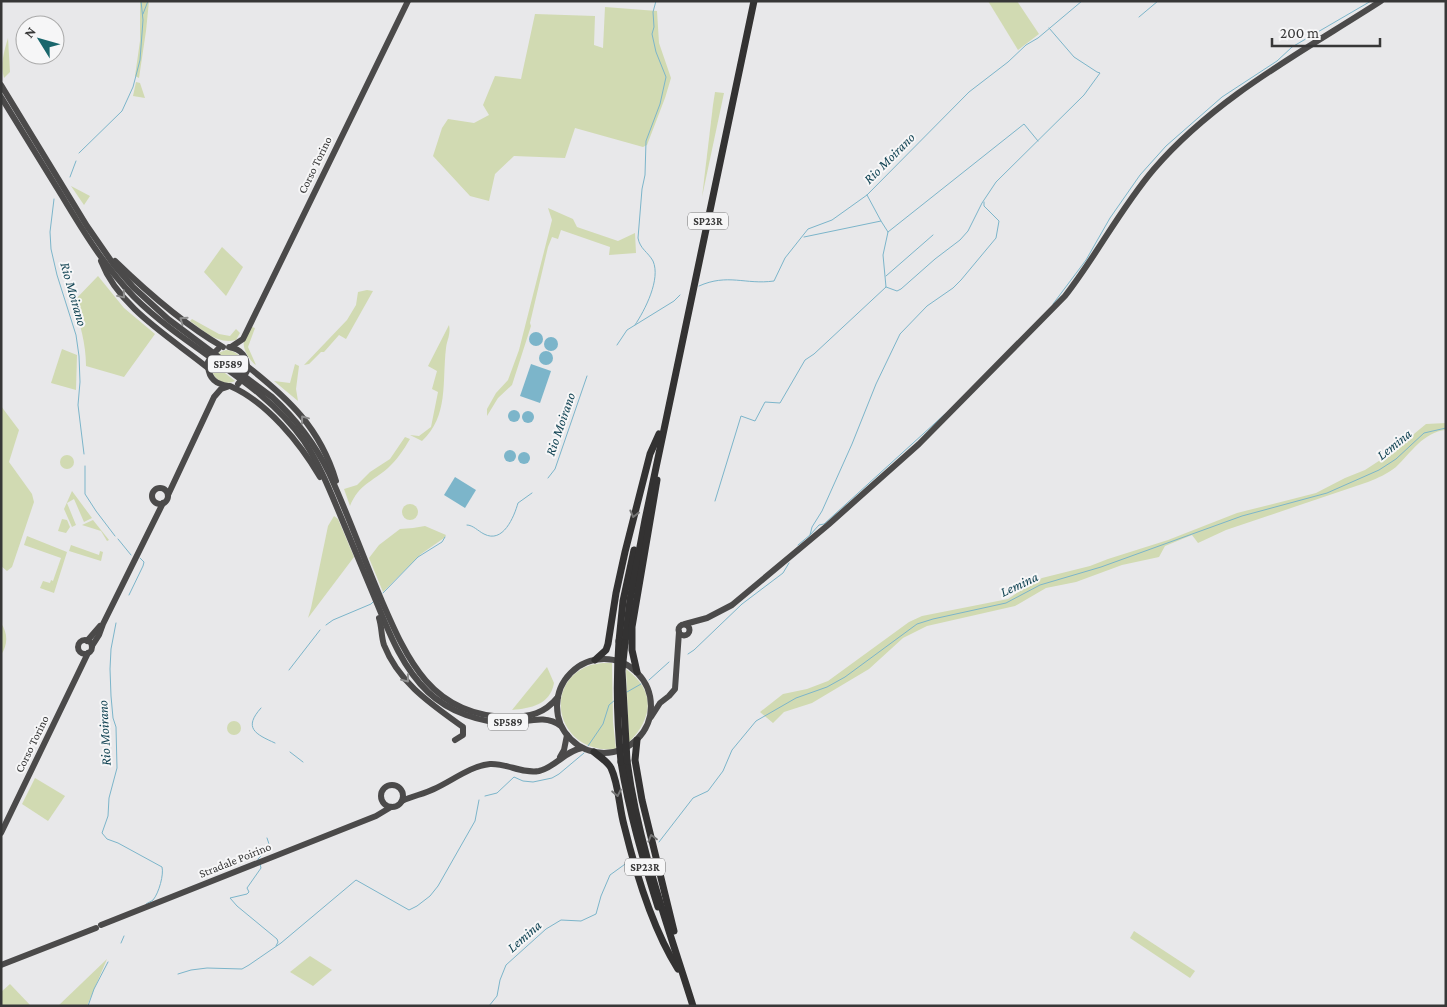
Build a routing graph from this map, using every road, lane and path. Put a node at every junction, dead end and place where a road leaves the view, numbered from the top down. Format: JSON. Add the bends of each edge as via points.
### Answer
{"nodes":[{"id":1,"x":408,"y":1,"type":"edge"},
{"id":2,"x":750,"y":1,"type":"edge"},
{"id":3,"x":754,"y":1,"type":"edge"},
{"id":4,"x":1381,"y":1,"type":"edge"},
{"id":5,"x":2,"y":86,"type":"edge"},
{"id":6,"x":1,"y":97,"type":"edge"},
{"id":7,"x":99,"y":250,"type":"junction"},
{"id":8,"x":243,"y":338,"type":"junction"},
{"id":9,"x":231,"y":347,"type":"junction"},
{"id":10,"x":220,"y":348,"type":"junction"},
{"id":11,"x":242,"y":354,"type":"junction"},
{"id":12,"x":208,"y":365,"type":"junction"},
{"id":13,"x":247,"y":368,"type":"junction"},
{"id":14,"x":212,"y":379,"type":"junction"},
{"id":15,"x":229,"y":386,"type":"junction"},
{"id":16,"x":214,"y":397,"type":"junction"},
{"id":17,"x":660,"y":437,"type":"junction"},
{"id":18,"x":173,"y":482,"type":"junction"},
{"id":19,"x":163,"y":488,"type":"junction"},
{"id":20,"x":335,"y":494,"type":"junction"},
{"id":21,"x":168,"y":495,"type":"junction"},
{"id":22,"x":160,"y":503,"type":"junction"},
{"id":23,"x":377,"y":599,"type":"junction"},
{"id":24,"x":688,"y":626,"type":"junction"},
{"id":25,"x":682,"y":634,"type":"junction"},
{"id":26,"x":90,"y":643,"type":"junction"},
{"id":27,"x":85,"y":653,"type":"junction"},
{"id":28,"x":595,"y":660,"type":"junction"},
{"id":29,"x":637,"y":672,"type":"junction"},
{"id":30,"x":650,"y":696,"type":"junction"},
{"id":31,"x":558,"y":697,"type":"junction"},
{"id":32,"x":665,"y":698,"type":"junction"},
{"id":33,"x":650,"y":719,"type":"junction"},
{"id":34,"x":561,"y":726,"type":"junction"},
{"id":35,"x":567,"y":735,"type":"junction"},
{"id":36,"x":454,"y":740,"type":"dead end"},
{"id":37,"x":636,"y":740,"type":"junction"},
{"id":38,"x":582,"y":748,"type":"junction"},
{"id":39,"x":594,"y":752,"type":"junction"},
{"id":40,"x":559,"y":760,"type":"junction"},
{"id":41,"x":624,"y":762,"type":"junction"},
{"id":42,"x":403,"y":791,"type":"junction"},
{"id":43,"x":419,"y":794,"type":"junction"},
{"id":44,"x":402,"y":801,"type":"junction"},
{"id":45,"x":382,"y":802,"type":"junction"},
{"id":46,"x":392,"y":808,"type":"junction"},
{"id":47,"x":376,"y":816,"type":"junction"},
{"id":48,"x":1,"y":833,"type":"edge"},
{"id":49,"x":677,"y":954,"type":"junction"},
{"id":50,"x":1,"y":966,"type":"edge"},
{"id":51,"x":678,"y":969,"type":"junction"},
{"id":52,"x":690,"y":1006,"type":"edge"},
{"id":53,"x":693,"y":1006,"type":"edge"}],
"edges":[{"from":1,"to":8,"type":"main road","name":"Corso Torino"},
{"from":2,"to":17,"type":"highway","number":"SP23R"},
{"from":3,"to":17,"type":"highway","number":"SP23R"},
{"from":4,"to":24,"type":"main road","via":[[1257,80],[1203,120],[1134,194],[1086,269],[1047,316],[919,444],[732,605]]},
{"from":5,"to":7,"type":"main road","number":"SP589"},
{"from":6,"to":7,"type":"main road","number":"SP589"},
{"from":10,"to":7,"type":"main road","one_way":true,"via":[[155,299]]},
{"from":7,"to":12,"type":"main road","one_way":true,"via":[[103,267],[134,308],[157,329]]},
{"from":7,"to":20,"type":"main road","number":"SP589","via":[[133,296],[149,311],[275,408],[304,442]]},
{"from":8,"to":9,"type":"main road"},
{"from":8,"to":11,"type":"main road"},
{"from":9,"to":10,"type":"main road"},
{"from":9,"to":11,"type":"main road"},
{"from":10,"to":12,"type":"main road","bridge":true},
{"from":11,"to":13,"type":"main road"},
{"from":12,"to":14,"type":"main road"},
{"from":13,"to":15,"type":"main road","bridge":true,"via":[[244,378]]},
{"from":20,"to":13,"type":"main road","one_way":true,"via":[[337,483],[330,463],[308,424],[287,398]]},
{"from":14,"to":15,"type":"main road"},
{"from":14,"to":16,"type":"main road"},
{"from":15,"to":16,"type":"main road"},
{"from":15,"to":20,"type":"main road","via":[[250,397],[279,423]]},
{"from":16,"to":18,"type":"main road"},
{"from":17,"to":28,"type":"highway","one_way":true,"via":[[650,454],[625,552],[608,644]]},
{"from":17,"to":29,"type":"highway","via":[[656,491],[632,627],[632,650]]},
{"from":17,"to":41,"type":"highway","number":"SP23R","bridge":true,"via":[[623,601],[622,642],[616,672],[617,714]]},
{"from":18,"to":19,"type":"main road"},
{"from":18,"to":21,"type":"main road"},
{"from":19,"to":21,"type":"main road"},
{"from":19,"to":22,"type":"main road","via":[[157,488],[152,496]]},
{"from":20,"to":23,"type":"main road","number":"SP589"},
{"from":20,"to":23,"type":"main road","number":"SP589","via":[[354,549]]},
{"from":21,"to":22,"type":"main road","via":[[167,500]]},
{"from":22,"to":26,"type":"main road","via":[[99,635]]},
{"from":23,"to":31,"type":"main road","number":"SP589","via":[[413,665],[434,689],[452,702],[475,712],[510,717],[540,713]]},
{"from":23,"to":34,"type":"main road","number":"SP589","via":[[392,638],[409,669],[443,704],[481,720],[547,719]]},
{"from":23,"to":36,"type":"main road","one_way":true,"via":[[384,644],[390,655],[420,696],[463,727],[463,735]]},
{"from":24,"to":25,"type":"main road","via":[[688,634]]},
{"from":24,"to":25,"type":"main road","via":[[679,626]]},
{"from":25,"to":32,"type":"main road","via":[[676,657],[674,688]]},
{"from":26,"to":27,"type":"main road","via":[[91,650]]},
{"from":26,"to":27,"type":"main road","via":[[83,641],[79,645],[78,649]]},
{"from":27,"to":48,"type":"main road","name":"Corso Torino","via":[[83,664]]},
{"from":28,"to":29,"type":"main road","via":[[620,662]]},
{"from":28,"to":31,"type":"main road","via":[[570,674]]},
{"from":29,"to":30,"type":"main road"},
{"from":30,"to":32,"type":"main road"},
{"from":30,"to":33,"type":"main road"},
{"from":31,"to":34,"type":"main road"},
{"from":32,"to":33,"type":"main road"},
{"from":33,"to":37,"type":"main road"},
{"from":34,"to":35,"type":"main road"},
{"from":35,"to":38,"type":"main road"},
{"from":35,"to":40,"type":"main road"},
{"from":37,"to":39,"type":"main road","via":[[617,752]]},
{"from":49,"to":37,"type":"highway","one_way":true,"via":[[673,923],[638,781],[634,752]]},
{"from":38,"to":39,"type":"main road"},
{"from":38,"to":40,"type":"main road"},
{"from":39,"to":51,"type":"highway","one_way":true,"via":[[610,766],[614,775],[624,825],[646,900]]},
{"from":40,"to":43,"type":"main road","via":[[534,772],[503,765],[482,766]]},
{"from":41,"to":49,"type":"highway","number":"SP23R"},
{"from":41,"to":51,"type":"highway","number":"SP23R","via":[[637,838]]},
{"from":42,"to":43,"type":"main road"},
{"from":42,"to":44,"type":"main road"},
{"from":42,"to":45,"type":"main road","via":[[395,785],[386,786],[381,793]]},
{"from":43,"to":44,"type":"main road"},
{"from":44,"to":46,"type":"main road"},
{"from":45,"to":46,"type":"main road"},
{"from":45,"to":47,"type":"main road"},
{"from":46,"to":47,"type":"main road","name":"Stradale Poirino"},
{"from":47,"to":50,"type":"main road","name":"Stradale Poirino"},
{"from":49,"to":53,"type":"highway","number":"SP23R"},
{"from":51,"to":52,"type":"highway","number":"SP23R"}]}
